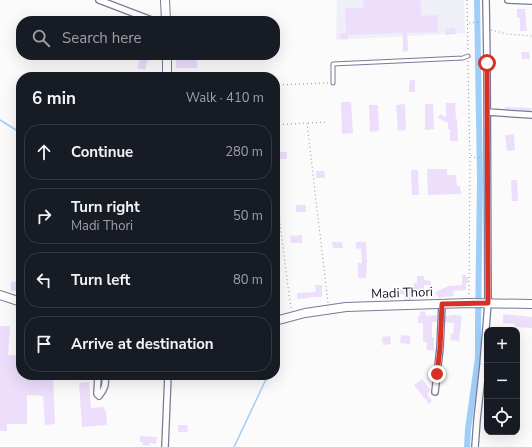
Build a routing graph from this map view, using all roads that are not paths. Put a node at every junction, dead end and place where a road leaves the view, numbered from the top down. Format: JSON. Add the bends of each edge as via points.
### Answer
{"nodes":[{"id":1,"x":99,"y":0,"type":"edge"},
{"id":2,"x":165,"y":0,"type":"edge"},
{"id":3,"x":486,"y":0,"type":"edge"},
{"id":4,"x":508,"y":0,"type":"edge"},
{"id":5,"x":532,"y":1,"type":"edge"},
{"id":6,"x":141,"y":16,"type":"edge"},
{"id":7,"x":166,"y":16,"type":"edge"},
{"id":8,"x":468,"y":56,"type":"dead end"},
{"id":9,"x":167,"y":60,"type":"edge"},
{"id":10,"x":167,"y":72,"type":"edge"},
{"id":11,"x":333,"y":83,"type":"road end"},
{"id":12,"x":487,"y":112,"type":"junction"},
{"id":13,"x":532,"y":115,"type":"edge"},
{"id":14,"x":0,"y":295,"type":"edge"},
{"id":15,"x":16,"y":300,"type":"edge"},
{"id":16,"x":485,"y":303,"type":"junction"},
{"id":17,"x":442,"y":304,"type":"junction"},
{"id":18,"x":532,"y":304,"type":"edge"},
{"id":19,"x":280,"y":320,"type":"edge"},
{"id":20,"x":98,"y":380,"type":"edge"},
{"id":21,"x":106,"y":380,"type":"edge"},
{"id":22,"x":168,"y":380,"type":"edge"},
{"id":23,"x":435,"y":392,"type":"dead end"},
{"id":24,"x":165,"y":447,"type":"edge"},
{"id":25,"x":475,"y":447,"type":"edge"}],
"edges":[{"from":1,"to":6,"type":"street"},
{"from":2,"to":7,"type":"main road"},
{"from":3,"to":12,"type":"street"},
{"from":4,"to":5,"type":"street"},
{"from":8,"to":11,"type":"lane","via":[[333,64]]},
{"from":9,"to":10,"type":"main road"},
{"from":12,"to":13,"type":"street"},
{"from":12,"to":16,"type":"street"},
{"from":14,"to":15,"type":"main road"},
{"from":16,"to":17,"type":"main road","name":"Madi Thori"},
{"from":16,"to":18,"type":"main road","name":"Madi Thori"},
{"from":16,"to":25,"type":"street","via":[[483,365]]},
{"from":17,"to":19,"type":"main road","name":"Madi Thori","via":[[346,307]]},
{"from":17,"to":23,"type":"street"},
{"from":20,"to":21,"type":"street","via":[[99,396],[104,390]]},
{"from":22,"to":24,"type":"street"}]}
